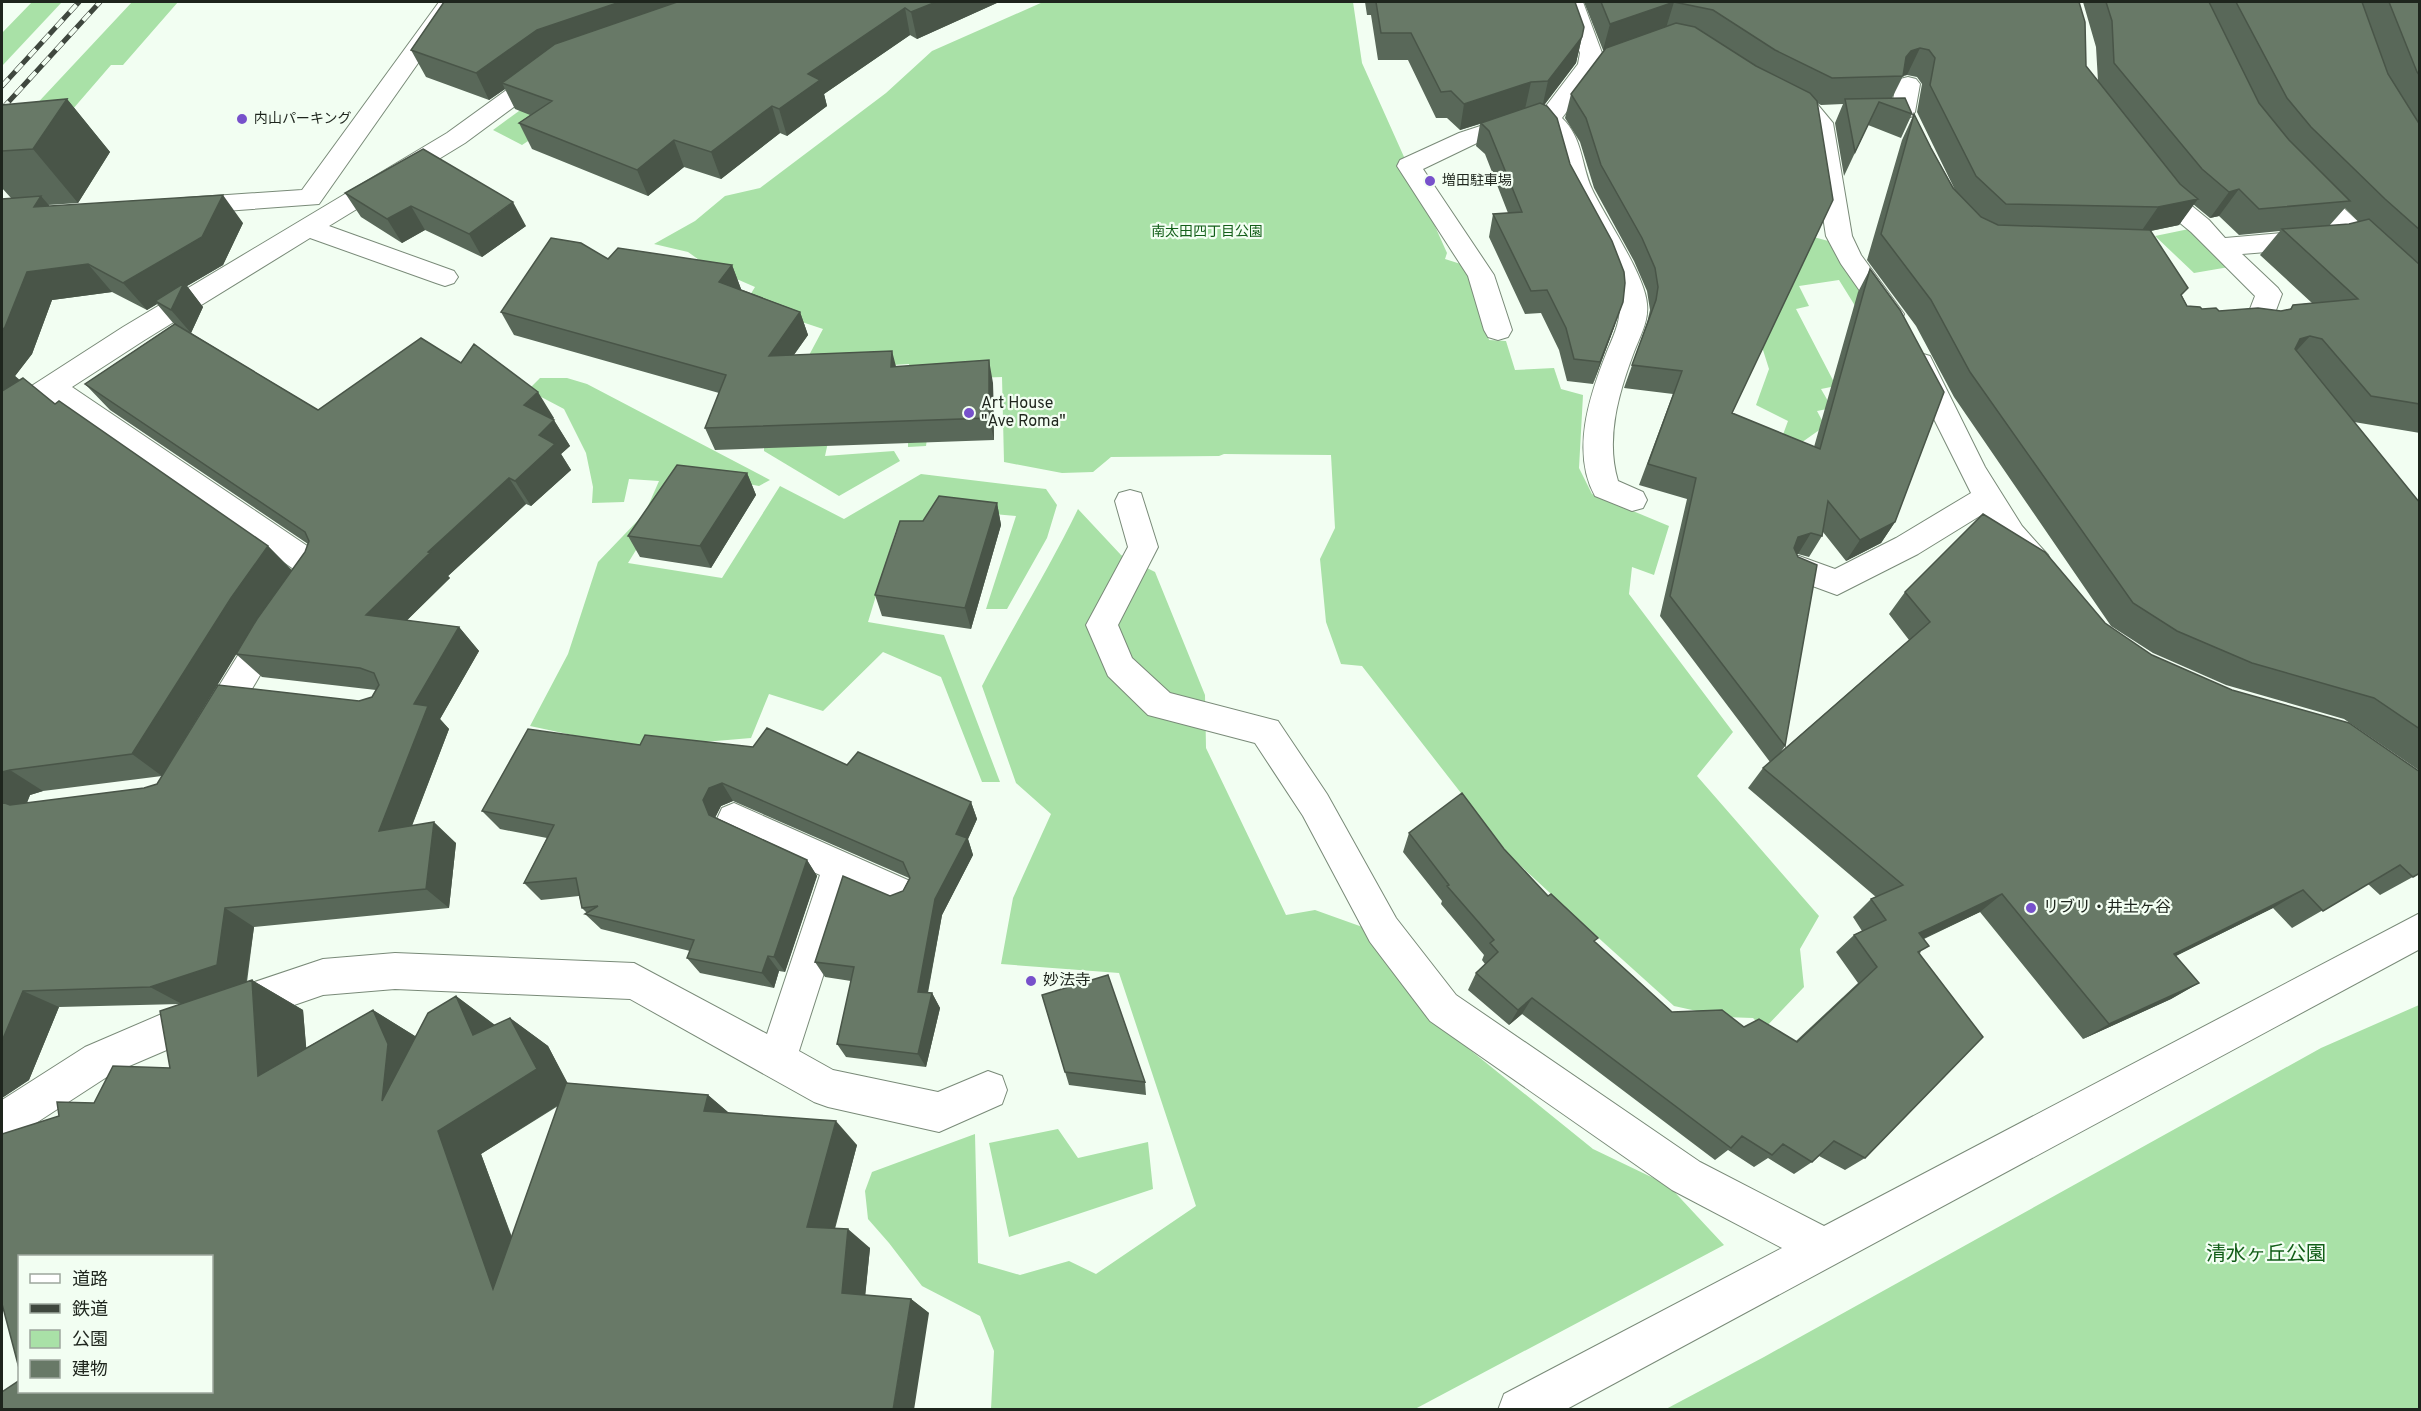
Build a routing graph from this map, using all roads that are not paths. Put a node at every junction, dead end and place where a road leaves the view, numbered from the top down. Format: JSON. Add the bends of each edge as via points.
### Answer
{"nodes":[{"id":1,"x":450,"y":2,"type":"edge"},
{"id":2,"x":1572,"y":2,"type":"edge"},
{"id":3,"x":568,"y":60,"type":"edge"},
{"id":4,"x":1908,"y":84,"type":"edge"},
{"id":5,"x":1765,"y":88,"type":"edge"},
{"id":6,"x":1813,"y":114,"type":"junction"},
{"id":7,"x":1549,"y":119,"type":"junction"},
{"id":8,"x":2141,"y":162,"type":"edge"},
{"id":9,"x":2288,"y":168,"type":"edge"},
{"id":10,"x":310,"y":198,"type":"junction"},
{"id":11,"x":156,"y":208,"type":"edge"},
{"id":12,"x":318,"y":222,"type":"junction"},
{"id":13,"x":2352,"y":233,"type":"junction"},
{"id":14,"x":2219,"y":247,"type":"junction"},
{"id":15,"x":445,"y":277,"type":"dead end"},
{"id":16,"x":2420,"y":296,"type":"edge"},
{"id":17,"x":2200,"y":316,"type":"edge"},
{"id":18,"x":1498,"y":330,"type":"dead end"},
{"id":19,"x":52,"y":388,"type":"junction"},
{"id":20,"x":2,"y":419,"type":"edge"},
{"id":21,"x":1988,"y":497,"type":"junction"},
{"id":22,"x":1632,"y":500,"type":"dead end"},
{"id":23,"x":1130,"y":501,"type":"dead end"},
{"id":24,"x":1799,"y":568,"type":"edge"},
{"id":25,"x":2056,"y":586,"type":"edge"},
{"id":26,"x":233,"y":690,"type":"junction"},
{"id":27,"x":268,"y":694,"type":"edge"},
{"id":28,"x":197,"y":751,"type":"edge"},
{"id":29,"x":734,"y":819,"type":"dead end"},
{"id":30,"x":840,"y":867,"type":"junction"},
{"id":31,"x":897,"y":893,"type":"edge"},
{"id":32,"x":2420,"y":930,"type":"edge"},
{"id":33,"x":777,"y":1061,"type":"junction"},
{"id":34,"x":988,"y":1090,"type":"dead end"},
{"id":35,"x":2,"y":1122,"type":"edge"},
{"id":36,"x":1824,"y":1248,"type":"junction"},
{"id":37,"x":1520,"y":1410,"type":"edge"}],
"edges":[{"from":1,"to":10,"type":"street"},
{"from":2,"to":7,"type":"street","via":[[1591,53],[1601,61]]},
{"from":3,"to":12,"type":"street","via":[[456,138]]},
{"from":4,"to":6,"type":"street","via":[[1908,122]]},
{"from":5,"to":6,"type":"street"},
{"from":6,"to":21,"type":"street","via":[[1821,123],[1839,236],[1907,340]]},
{"from":7,"to":18,"type":"street","via":[[1523,119],[1468,138],[1409,166],[1481,275]]},
{"from":7,"to":22,"type":"street","via":[[1566,136],[1574,176],[1634,300],[1632,327],[1619,354],[1599,422],[1600,478],[1605,488]]},
{"from":8,"to":14,"type":"street","via":[[2172,203]]},
{"from":9,"to":13,"type":"street"},
{"from":10,"to":11,"type":"street"},
{"from":10,"to":12,"type":"street"},
{"from":12,"to":15,"type":"street"},
{"from":12,"to":19,"type":"street"},
{"from":13,"to":14,"type":"street","via":[[2326,239]]},
{"from":13,"to":16,"type":"street"},
{"from":14,"to":17,"type":"street","via":[[2270,294],[2258,325]]},
{"from":19,"to":20,"type":"street"},
{"from":19,"to":26,"type":"street","via":[[314,567]]},
{"from":21,"to":24,"type":"street","via":[[1837,583]]},
{"from":21,"to":25,"type":"street","via":[[2011,534]]},
{"from":23,"to":36,"type":"street","via":[[1143,547],[1102,625],[1119,666],[1160,705],[1266,730],[1315,805],[1383,930],[1443,1008],[1686,1176]]},
{"from":26,"to":27,"type":"street"},
{"from":26,"to":28,"type":"street"},
{"from":29,"to":30,"type":"street"},
{"from":30,"to":31,"type":"street"},
{"from":30,"to":33,"type":"street"},
{"from":32,"to":36,"type":"street"},
{"from":33,"to":34,"type":"street","via":[[828,1088],[939,1112]]},
{"from":33,"to":35,"type":"street","via":[[634,981],[395,971],[323,977],[171,1029],[99,1060]]},
{"from":36,"to":37,"type":"street"}]}
